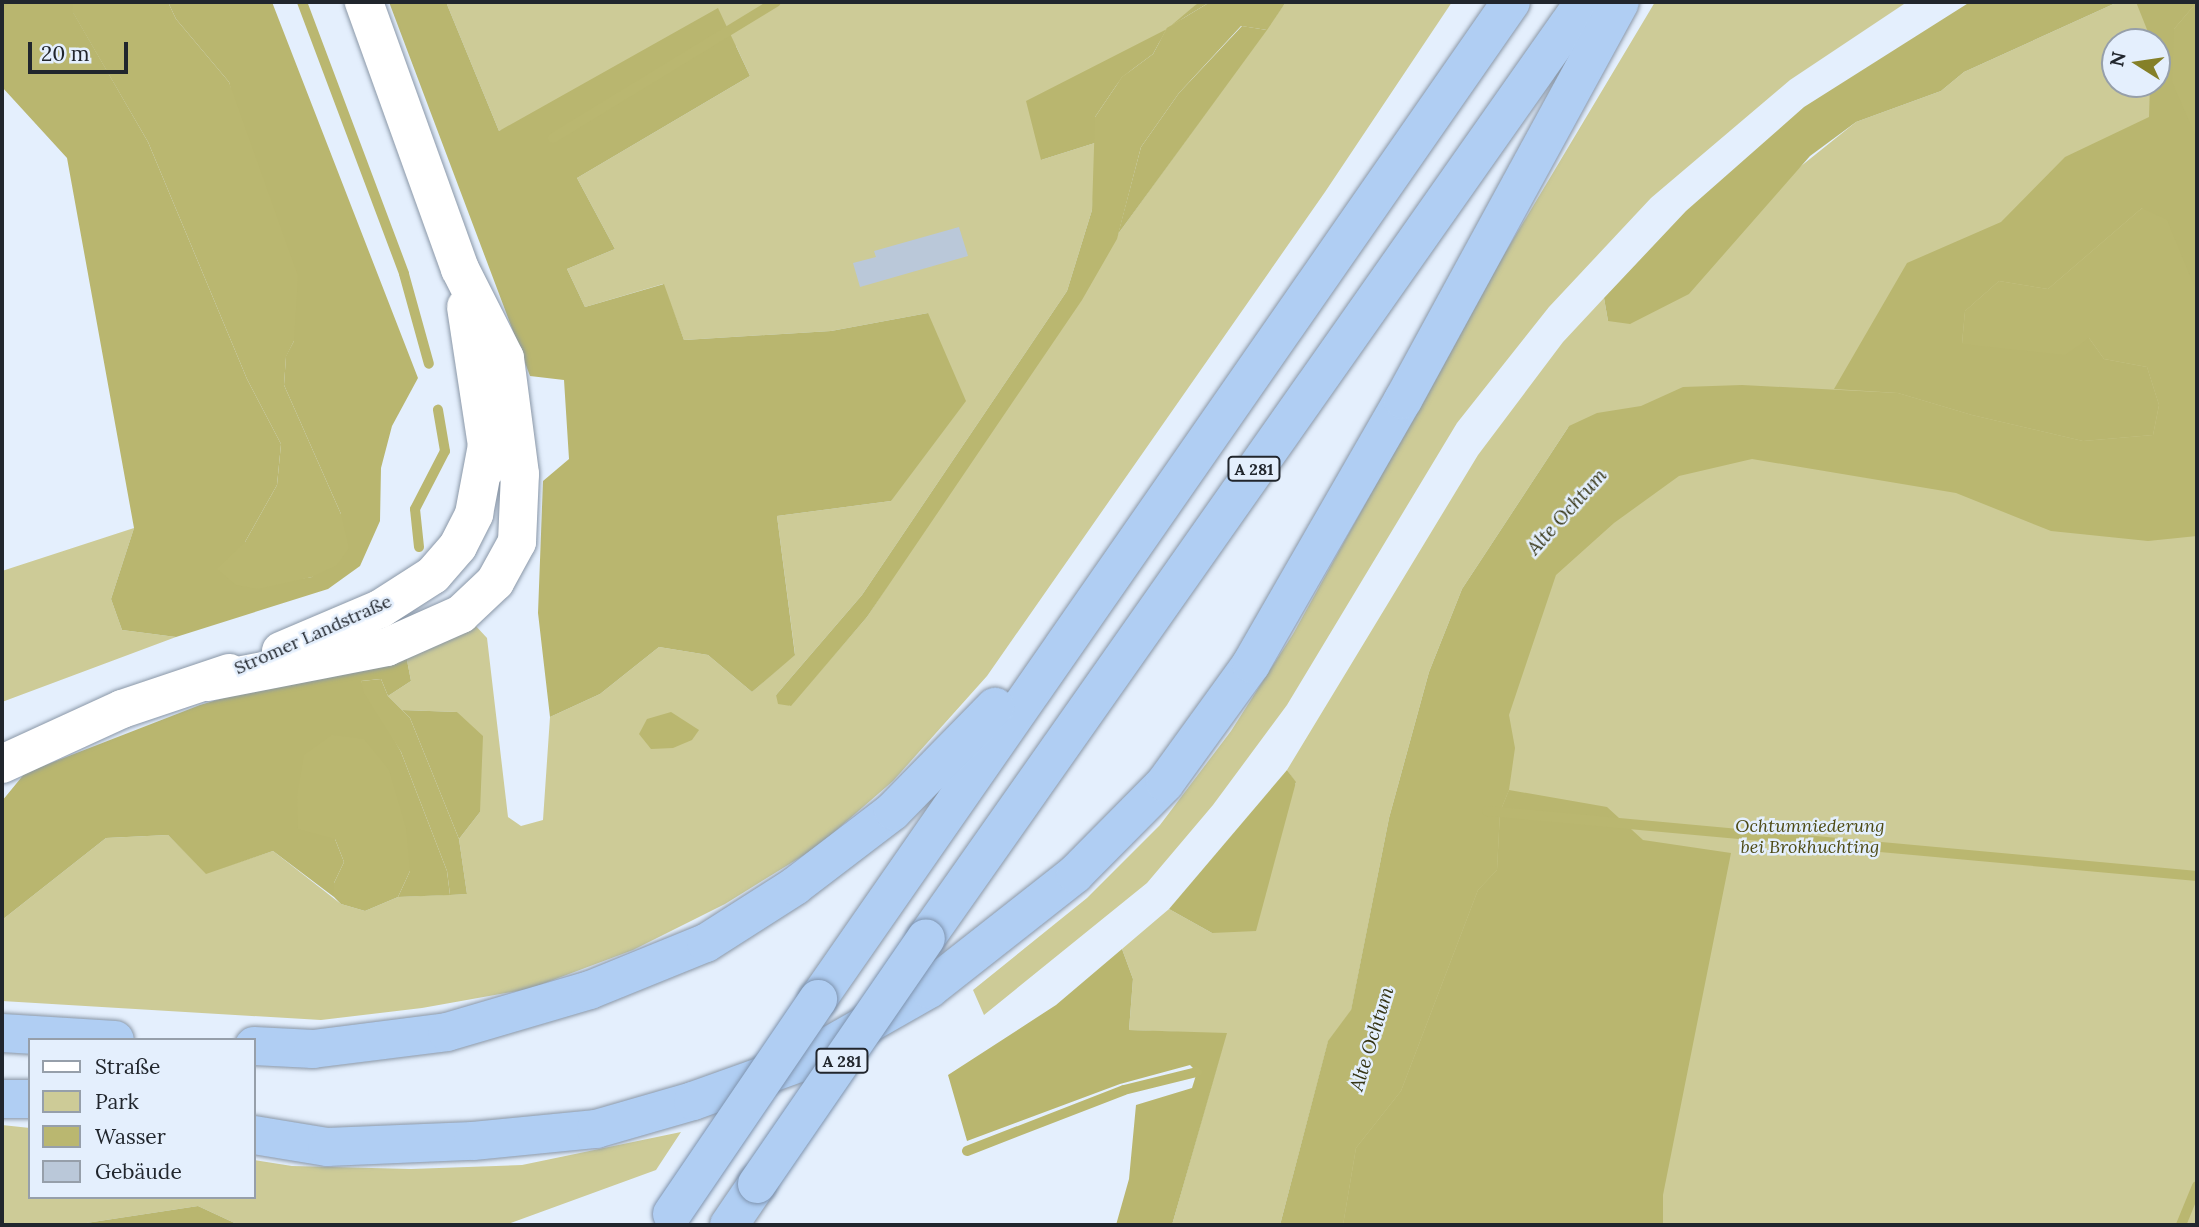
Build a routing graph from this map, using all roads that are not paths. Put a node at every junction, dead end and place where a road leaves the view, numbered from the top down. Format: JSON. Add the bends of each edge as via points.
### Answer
{"nodes":[{"id":1,"x":364,"y":2,"type":"edge"},
{"id":2,"x":1511,"y":2,"type":"edge"},
{"id":3,"x":1584,"y":2,"type":"edge"},
{"id":4,"x":1620,"y":2,"type":"edge"},
{"id":5,"x":460,"y":269,"type":"junction"},
{"id":6,"x":488,"y":440,"type":"junction"},
{"id":7,"x":1113,"y":570,"type":"junction"},
{"id":8,"x":495,"y":582,"type":"junction"},
{"id":9,"x":207,"y":682,"type":"junction"},
{"id":10,"x":2,"y":764,"type":"edge"},
{"id":11,"x":2,"y":1033,"type":"edge"},
{"id":12,"x":83,"y":1038,"type":"edge"},
{"id":13,"x":256,"y":1046,"type":"edge"},
{"id":14,"x":2,"y":1099,"type":"edge"},
{"id":15,"x":28,"y":1099,"type":"edge"},
{"id":16,"x":256,"y":1135,"type":"edge"},
{"id":17,"x":669,"y":1220,"type":"edge"},
{"id":18,"x":729,"y":1225,"type":"edge"}],
"edges":[{"from":1,"to":5,"type":"street","name":"Stromer Landstraße"},
{"from":2,"to":7,"type":"highway","number":"A 281"},
{"from":3,"to":18,"type":"highway","number":"A 281","bridge":true},
{"from":4,"to":16,"type":"highway","via":[[1403,400],[1251,664],[1165,783],[1075,874],[929,989],[799,1063],[693,1101],[596,1129],[473,1141],[327,1147]]},
{"from":5,"to":6,"type":"street","name":"Stromer Landstraße"},
{"from":5,"to":8,"type":"street","name":"Stromer Landstraße","via":[[505,358],[520,474],[517,542]]},
{"from":6,"to":8,"type":"street","name":"Stromer Landstraße","via":[[496,512]]},
{"from":6,"to":9,"type":"street","name":"Stromer Landstraße","via":[[474,514],[458,546],[433,575],[380,609]]},
{"from":7,"to":13,"type":"highway","via":[[973,733],[892,811],[795,886],[706,943],[590,990],[447,1032],[313,1049]]},
{"from":7,"to":17,"type":"highway","number":"A 281","bridge":true},
{"from":8,"to":9,"type":"street","name":"Stromer Landstraße","via":[[461,614],[387,647]]},
{"from":9,"to":10,"type":"street","name":"Stromer Landstraße","via":[[122,709]]},
{"from":11,"to":12,"type":"highway"},
{"from":14,"to":15,"type":"highway"}]}
